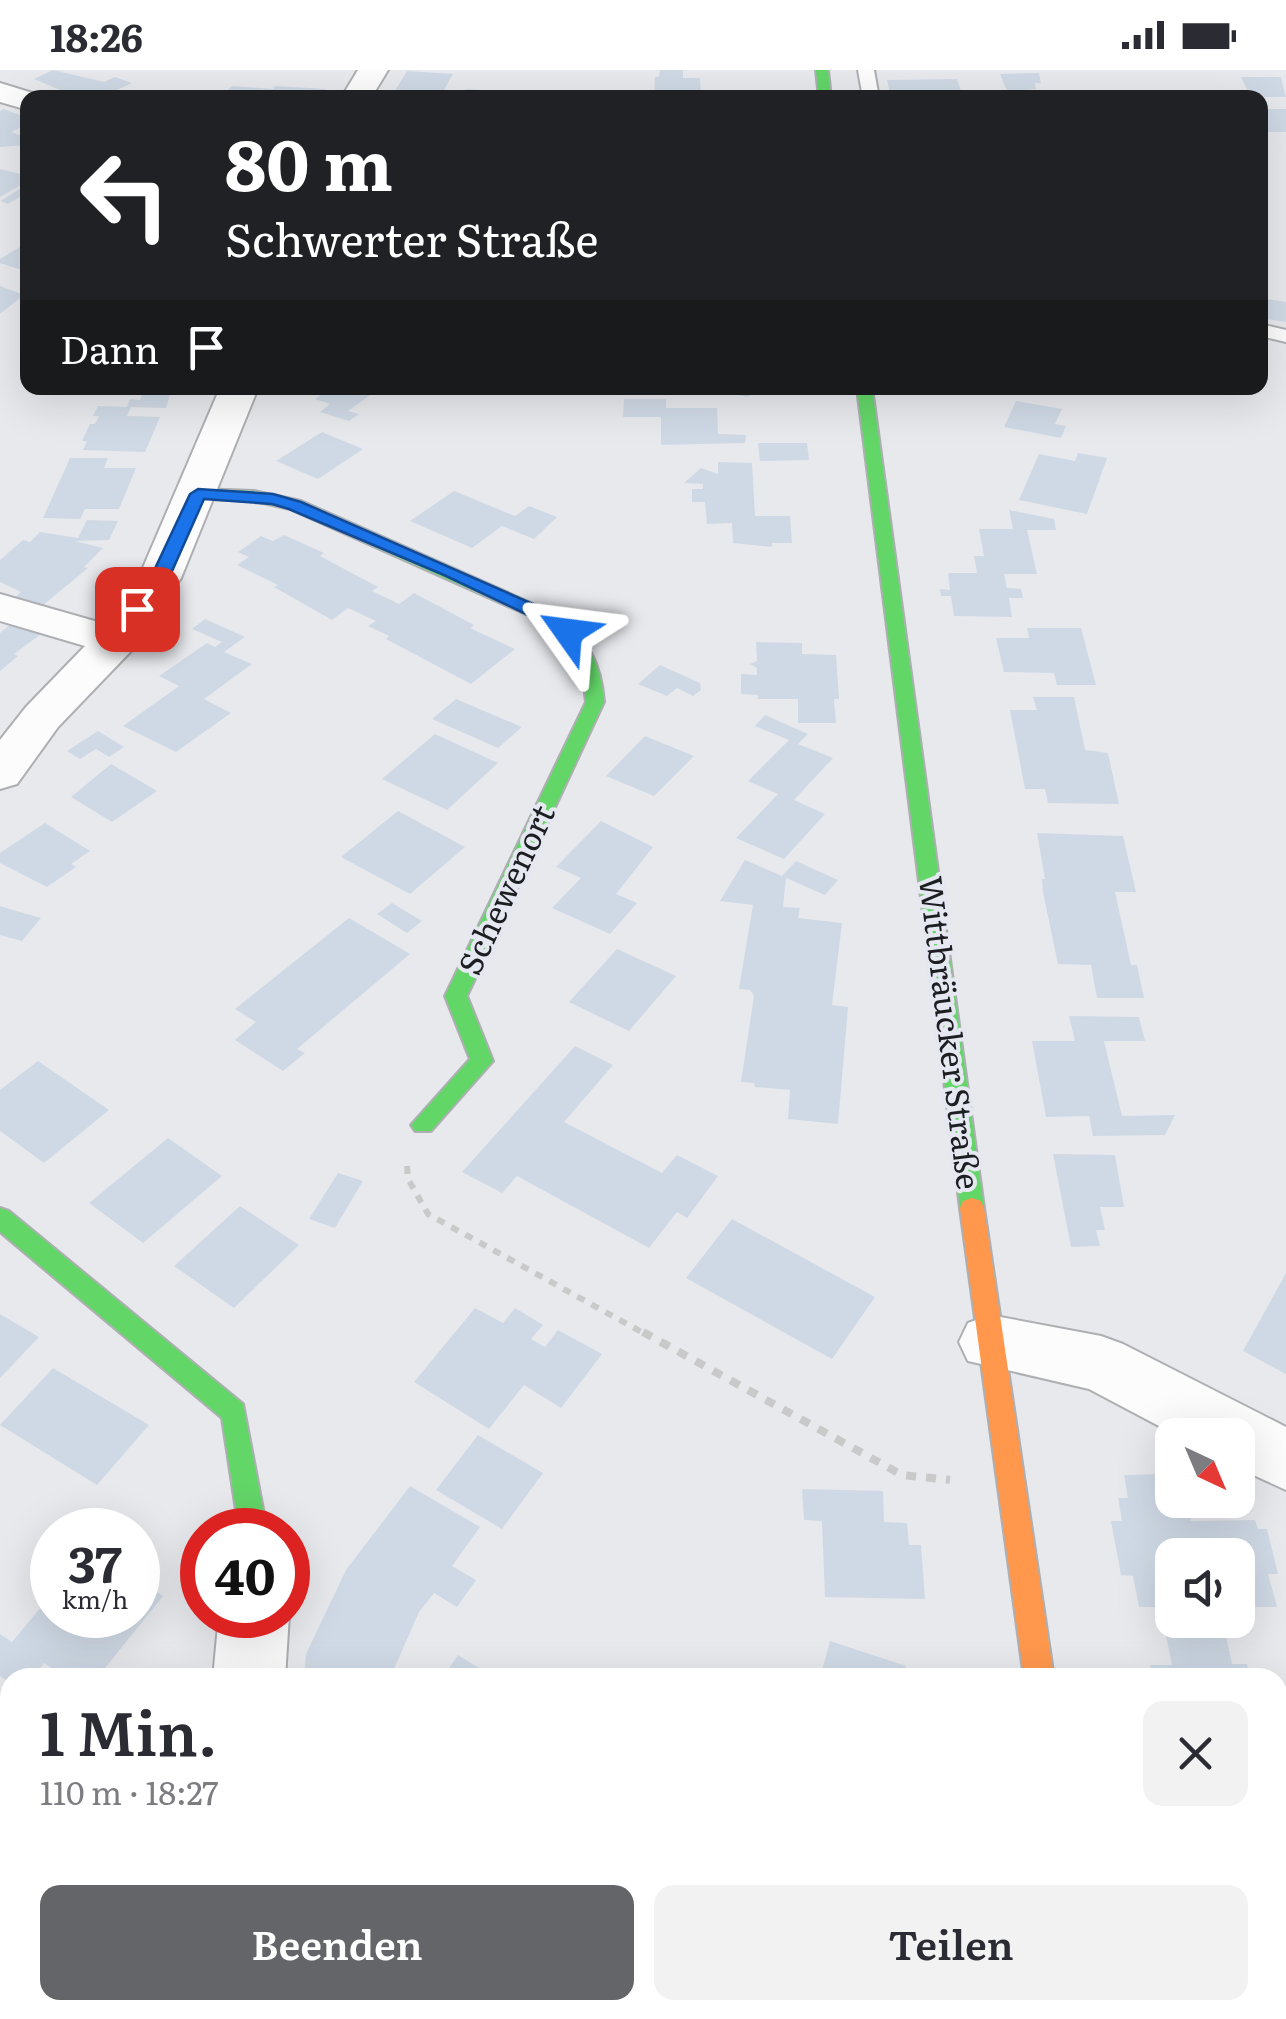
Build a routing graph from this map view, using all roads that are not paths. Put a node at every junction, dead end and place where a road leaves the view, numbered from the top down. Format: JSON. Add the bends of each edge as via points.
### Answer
{"nodes":[{"id":1,"x":236,"y":395,"type":"edge"},
{"id":2,"x":865,"y":395,"type":"edge"},
{"id":3,"x":198,"y":494,"type":"junction"},
{"id":4,"x":0,"y":607,"type":"edge"},
{"id":5,"x":115,"y":641,"type":"junction"},
{"id":6,"x":0,"y":773,"type":"edge"},
{"id":7,"x":423,"y":1125,"type":"road end"},
{"id":8,"x":0,"y":1218,"type":"edge"},
{"id":9,"x":990,"y":1342,"type":"junction"},
{"id":10,"x":1286,"y":1460,"type":"edge"},
{"id":11,"x":249,"y":1508,"type":"edge"},
{"id":12,"x":252,"y":1638,"type":"edge"},
{"id":13,"x":250,"y":1668,"type":"edge"},
{"id":14,"x":1038,"y":1668,"type":"edge"}],
"edges":[{"from":1,"to":3,"type":"street"},
{"from":2,"to":9,"type":"main road","name":"Wittbräucker Straße"},
{"from":3,"to":5,"type":"street","via":[[160,578]]},
{"from":3,"to":7,"type":"main road","name":"Schewenort","via":[[284,502],[450,571],[552,619],[584,646],[592,667],[596,702],[456,996],[482,1061]]},
{"from":4,"to":5,"type":"street"},
{"from":5,"to":6,"type":"street","via":[[42,717]]},
{"from":8,"to":11,"type":"main road","via":[[234,1412]]},
{"from":9,"to":10,"type":"street","via":[[1101,1364]]},
{"from":9,"to":14,"type":"main road","name":"Wittbräucker Straße"},
{"from":12,"to":13,"type":"street"}]}
